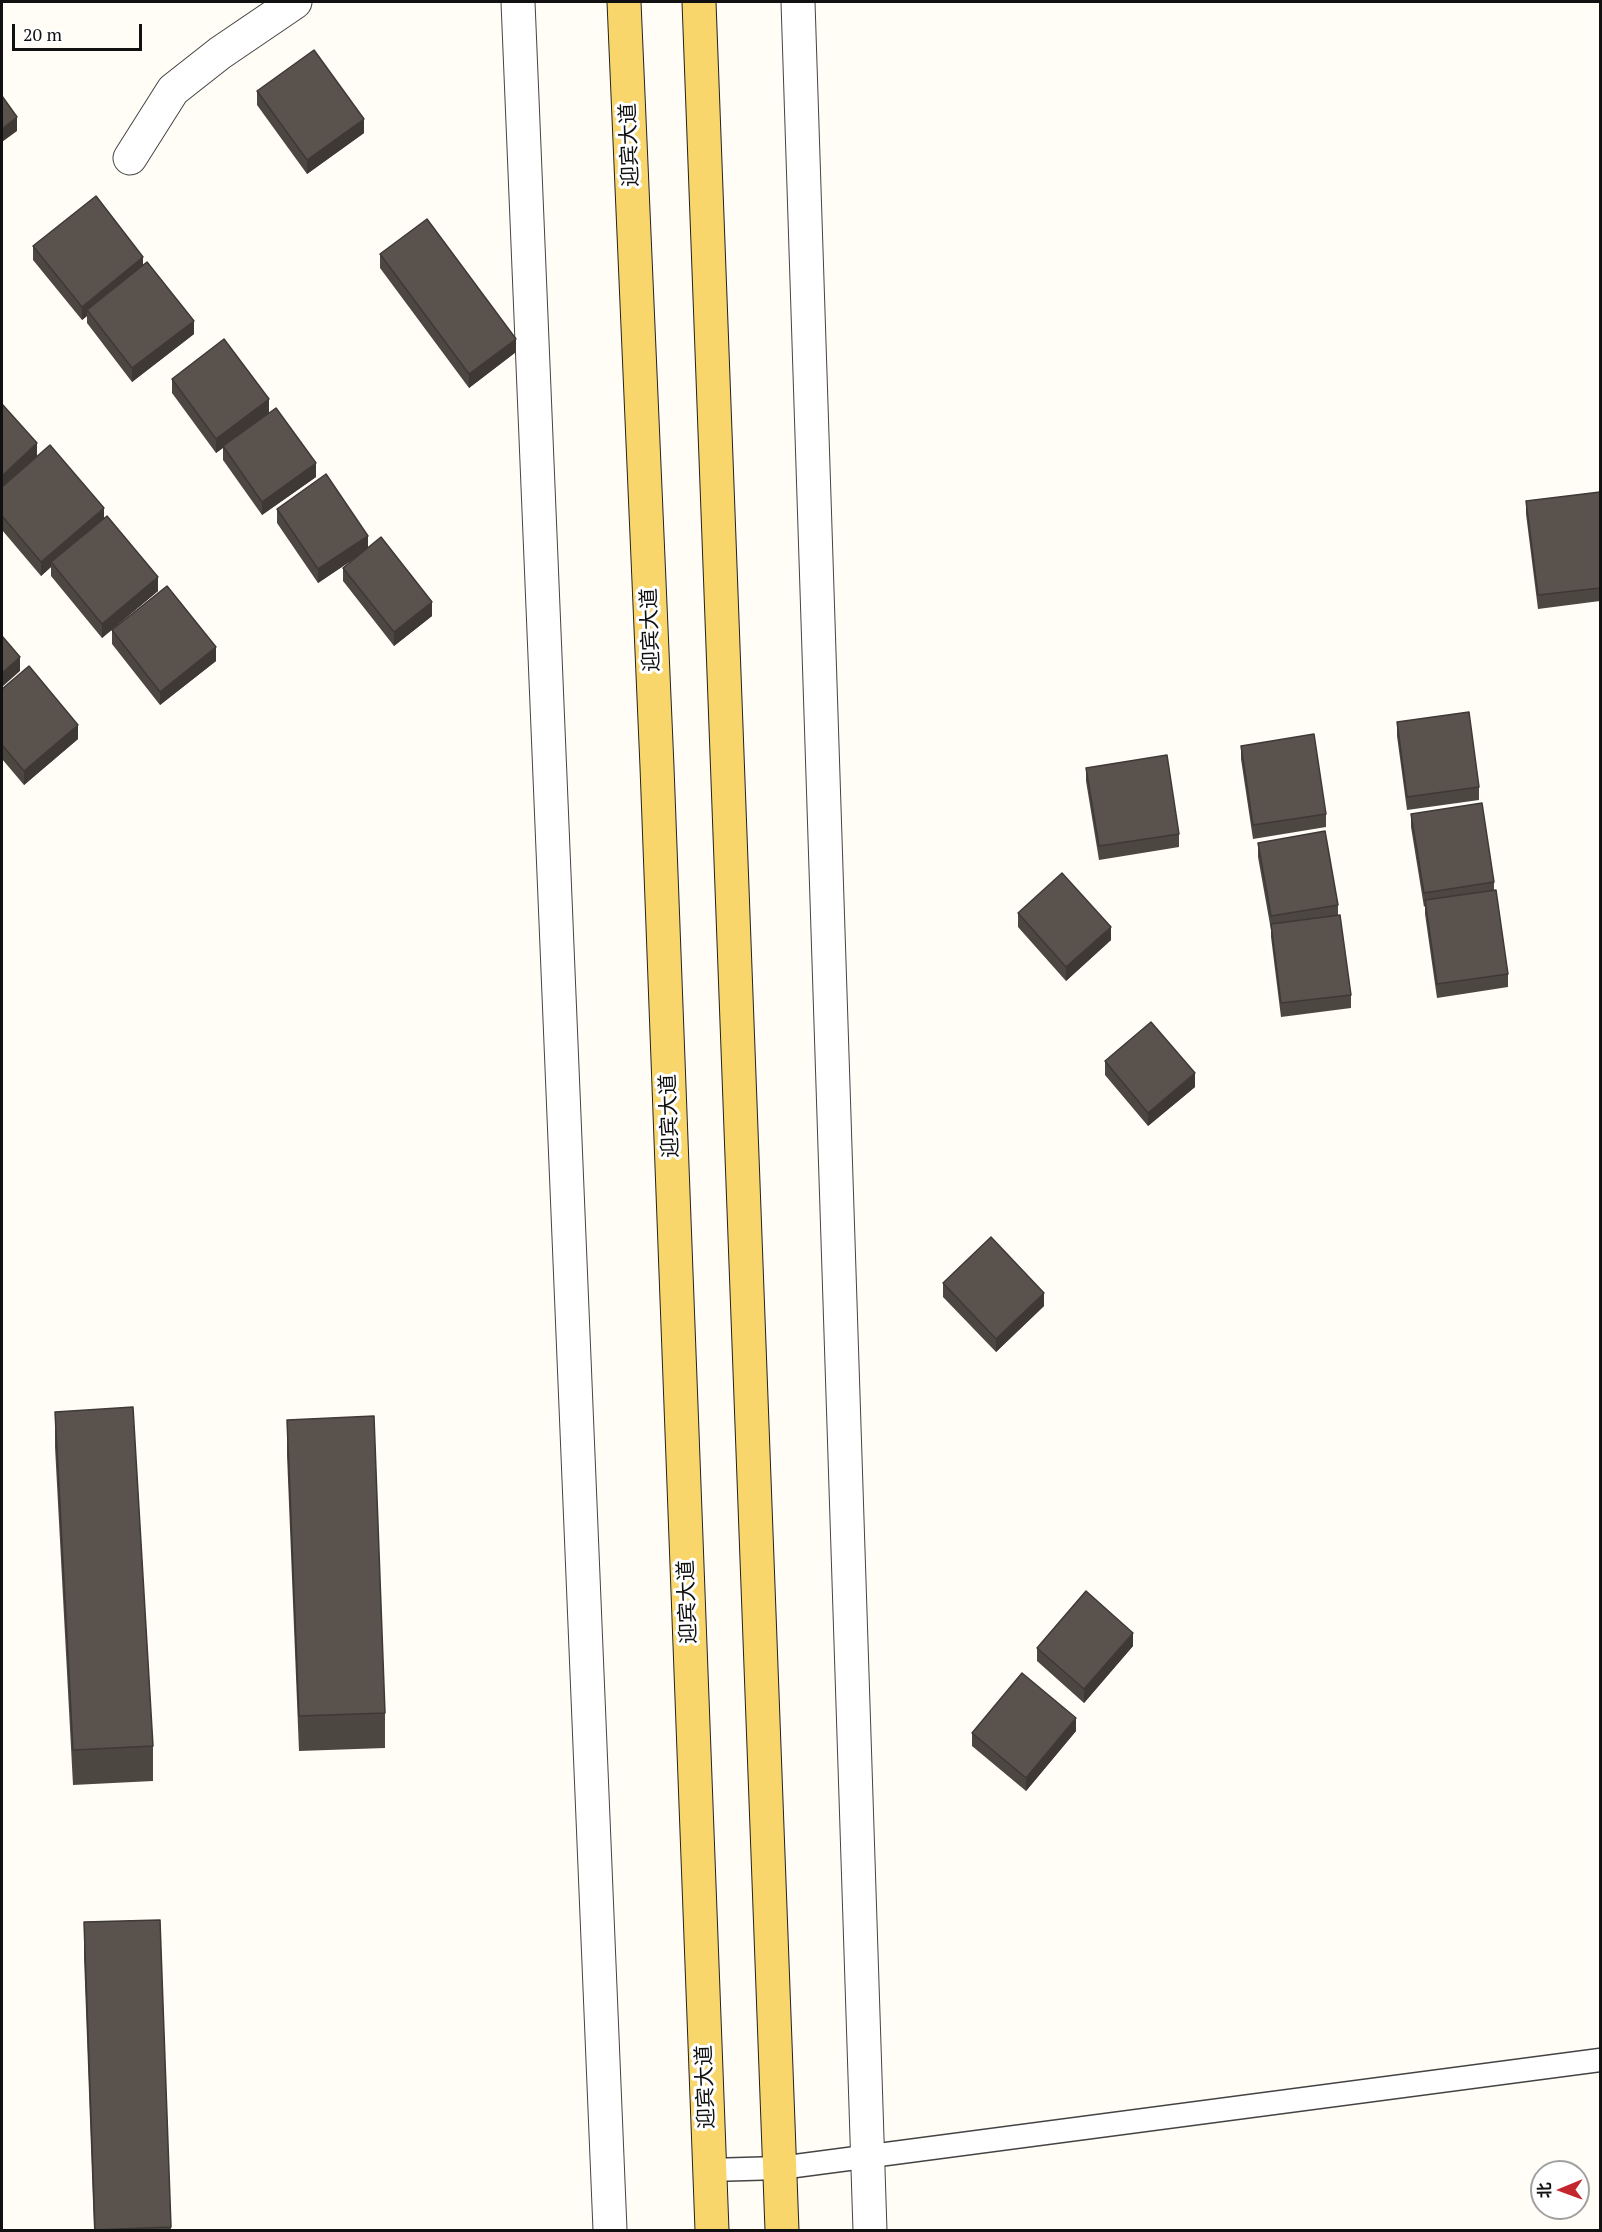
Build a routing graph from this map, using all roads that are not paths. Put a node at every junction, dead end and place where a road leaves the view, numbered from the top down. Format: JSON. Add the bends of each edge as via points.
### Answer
{"nodes":[{"id":1,"x":295,"y":2,"type":"edge"},
{"id":2,"x":518,"y":2,"type":"edge"},
{"id":3,"x":624,"y":2,"type":"edge"},
{"id":4,"x":699,"y":2,"type":"edge"},
{"id":5,"x":798,"y":2,"type":"edge"},
{"id":6,"x":130,"y":158,"type":"dead end"},
{"id":7,"x":1600,"y":2060,"type":"edge"},
{"id":8,"x":868,"y":2155,"type":"junction"},
{"id":9,"x":780,"y":2168,"type":"junction"},
{"id":10,"x":710,"y":2170,"type":"junction"},
{"id":11,"x":610,"y":2230,"type":"edge"},
{"id":12,"x":712,"y":2230,"type":"edge"},
{"id":13,"x":782,"y":2230,"type":"edge"},
{"id":14,"x":870,"y":2230,"type":"edge"}],
"edges":[{"from":1,"to":6,"type":"street","via":[[173,90]]},
{"from":2,"to":11,"type":"street"},
{"from":3,"to":10,"type":"main road","name":"迎宾大道"},
{"from":4,"to":9,"type":"main road"},
{"from":5,"to":8,"type":"street"},
{"from":7,"to":8,"type":"lane"},
{"from":8,"to":9,"type":"lane"},
{"from":8,"to":14,"type":"street"},
{"from":9,"to":10,"type":"lane"},
{"from":9,"to":13,"type":"main road"},
{"from":10,"to":12,"type":"main road","name":"迎宾大道"}]}
